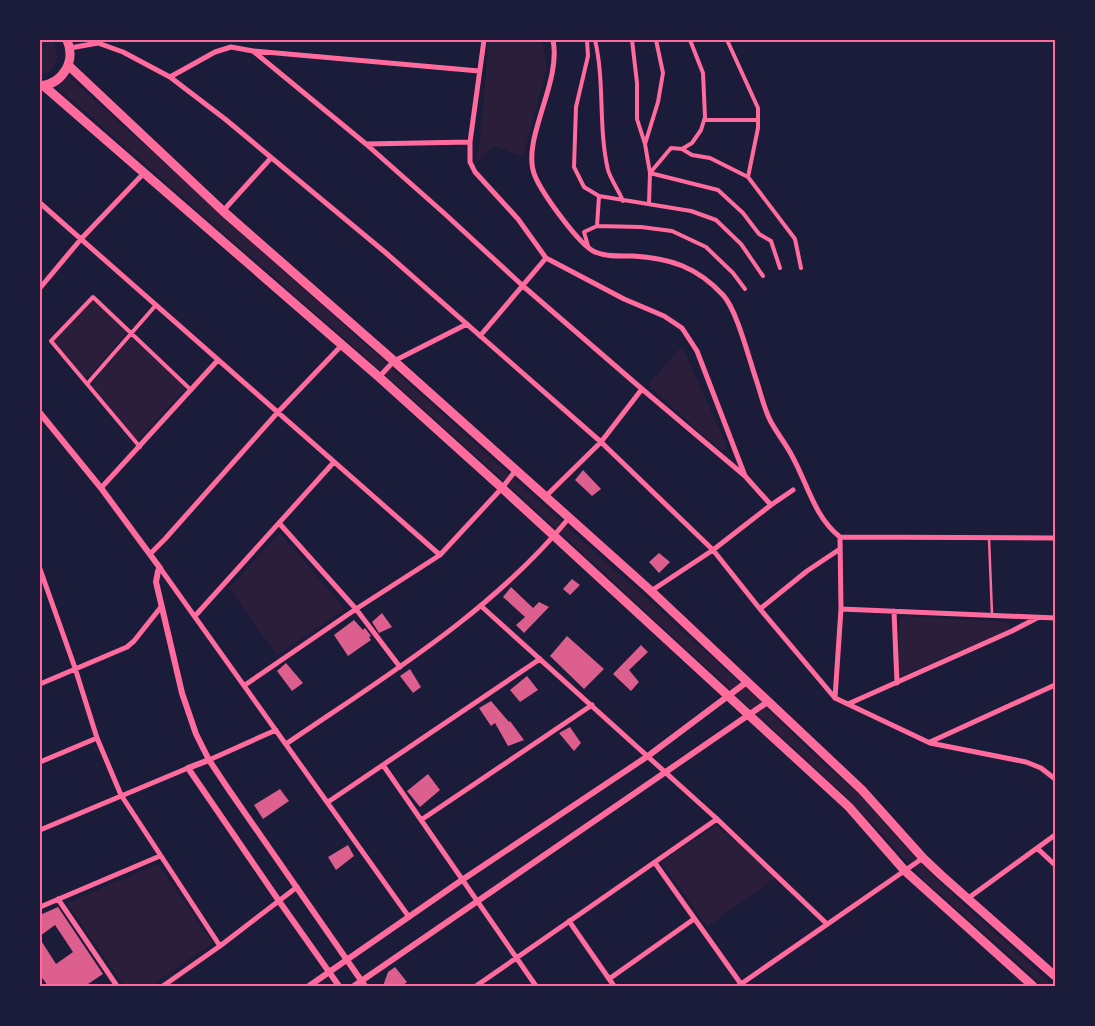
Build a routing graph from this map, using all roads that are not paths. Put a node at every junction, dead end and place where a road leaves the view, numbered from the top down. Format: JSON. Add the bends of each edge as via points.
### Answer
{"nodes":[{"id":1,"x":484,"y":40,"type":"edge"},
{"id":2,"x":553,"y":40,"type":"edge"},
{"id":3,"x":587,"y":40,"type":"edge"},
{"id":4,"x":595,"y":40,"type":"edge"},
{"id":5,"x":632,"y":40,"type":"edge"},
{"id":6,"x":656,"y":40,"type":"edge"},
{"id":7,"x":690,"y":40,"type":"edge"},
{"id":8,"x":727,"y":40,"type":"edge"},
{"id":9,"x":96,"y":42,"type":"edge"},
{"id":10,"x":69,"y":44,"type":"edge"},
{"id":11,"x":252,"y":51,"type":"junction"},
{"id":12,"x":68,"y":65,"type":"junction"},
{"id":13,"x":479,"y":71,"type":"junction"},
{"id":14,"x":170,"y":77,"type":"junction"},
{"id":15,"x":42,"y":86,"type":"edge"},
{"id":16,"x":704,"y":120,"type":"junction"},
{"id":17,"x":757,"y":120,"type":"junction"},
{"id":18,"x":470,"y":142,"type":"junction"},
{"id":19,"x":366,"y":144,"type":"junction"},
{"id":20,"x":646,"y":144,"type":"junction"},
{"id":21,"x":682,"y":149,"type":"junction"},
{"id":22,"x":271,"y":158,"type":"junction"},
{"id":23,"x":144,"y":173,"type":"junction"},
{"id":24,"x":650,"y":173,"type":"junction"},
{"id":25,"x":748,"y":176,"type":"junction"},
{"id":26,"x":599,"y":196,"type":"junction"},
{"id":27,"x":624,"y":201,"type":"junction"},
{"id":28,"x":40,"y":203,"type":"edge"},
{"id":29,"x":648,"y":203,"type":"junction"},
{"id":30,"x":223,"y":211,"type":"junction"},
{"id":31,"x":597,"y":226,"type":"junction"},
{"id":32,"x":81,"y":239,"type":"junction"},
{"id":33,"x":588,"y":246,"type":"junction"},
{"id":34,"x":546,"y":258,"type":"junction"},
{"id":35,"x":780,"y":268,"type":"dead end"},
{"id":36,"x":801,"y":268,"type":"dead end"},
{"id":37,"x":764,"y":276,"type":"dead end"},
{"id":38,"x":523,"y":286,"type":"junction"},
{"id":39,"x":40,"y":288,"type":"edge"},
{"id":40,"x":745,"y":289,"type":"dead end"},
{"id":41,"x":156,"y":305,"type":"junction"},
{"id":42,"x":467,"y":324,"type":"junction"},
{"id":43,"x":131,"y":333,"type":"junction"},
{"id":44,"x":480,"y":336,"type":"junction"},
{"id":45,"x":342,"y":345,"type":"junction"},
{"id":46,"x":218,"y":360,"type":"junction"},
{"id":47,"x":394,"y":360,"type":"junction"},
{"id":48,"x":378,"y":378,"type":"junction"},
{"id":49,"x":87,"y":384,"type":"junction"},
{"id":50,"x":642,"y":389,"type":"junction"},
{"id":51,"x":191,"y":390,"type":"junction"},
{"id":52,"x":278,"y":412,"type":"junction"},
{"id":53,"x":40,"y":413,"type":"edge"},
{"id":54,"x":601,"y":442,"type":"junction"},
{"id":55,"x":140,"y":447,"type":"junction"},
{"id":56,"x":334,"y":462,"type":"junction"},
{"id":57,"x":516,"y":470,"type":"junction"},
{"id":58,"x":746,"y":476,"type":"junction"},
{"id":59,"x":101,"y":488,"type":"junction"},
{"id":60,"x":502,"y":488,"type":"junction"},
{"id":61,"x":792,"y":490,"type":"dead end"},
{"id":62,"x":546,"y":496,"type":"junction"},
{"id":63,"x":771,"y":505,"type":"junction"},
{"id":64,"x":569,"y":518,"type":"junction"},
{"id":65,"x":279,"y":523,"type":"junction"},
{"id":66,"x":554,"y":536,"type":"junction"},
{"id":67,"x":840,"y":537,"type":"junction"},
{"id":68,"x":989,"y":538,"type":"junction"},
{"id":69,"x":1055,"y":538,"type":"edge"},
{"id":70,"x":840,"y":549,"type":"junction"},
{"id":71,"x":713,"y":550,"type":"junction"},
{"id":72,"x":150,"y":554,"type":"junction"},
{"id":73,"x":440,"y":555,"type":"junction"},
{"id":74,"x":160,"y":568,"type":"junction"},
{"id":75,"x":40,"y":570,"type":"edge"},
{"id":76,"x":651,"y":591,"type":"junction"},
{"id":77,"x":481,"y":606,"type":"junction"},
{"id":78,"x":161,"y":608,"type":"junction"},
{"id":79,"x":356,"y":609,"type":"junction"},
{"id":80,"x":760,"y":609,"type":"junction"},
{"id":81,"x":841,"y":609,"type":"junction"},
{"id":82,"x":894,"y":611,"type":"junction"},
{"id":83,"x":195,"y":616,"type":"junction"},
{"id":84,"x":992,"y":616,"type":"junction"},
{"id":85,"x":1038,"y":618,"type":"junction"},
{"id":86,"x":1055,"y":618,"type":"edge"},
{"id":87,"x":540,"y":659,"type":"junction"},
{"id":88,"x":400,"y":667,"type":"junction"},
{"id":89,"x":75,"y":668,"type":"junction"},
{"id":90,"x":748,"y":681,"type":"junction"},
{"id":91,"x":897,"y":683,"type":"junction"},
{"id":92,"x":40,"y":684,"type":"edge"},
{"id":93,"x":244,"y":685,"type":"junction"},
{"id":94,"x":1055,"y":685,"type":"edge"},
{"id":95,"x":728,"y":696,"type":"junction"},
{"id":96,"x":835,"y":698,"type":"junction"},
{"id":97,"x":769,"y":700,"type":"junction"},
{"id":98,"x":848,"y":704,"type":"junction"},
{"id":99,"x":592,"y":705,"type":"junction"},
{"id":100,"x":749,"y":714,"type":"junction"},
{"id":101,"x":276,"y":730,"type":"junction"},
{"id":102,"x":97,"y":738,"type":"junction"},
{"id":103,"x":930,"y":743,"type":"junction"},
{"id":104,"x":286,"y":744,"type":"junction"},
{"id":105,"x":648,"y":756,"type":"junction"},
{"id":106,"x":209,"y":760,"type":"junction"},
{"id":107,"x":40,"y":762,"type":"edge"},
{"id":108,"x":383,"y":765,"type":"junction"},
{"id":109,"x":188,"y":768,"type":"junction"},
{"id":110,"x":666,"y":772,"type":"junction"},
{"id":111,"x":1055,"y":779,"type":"edge"},
{"id":112,"x":121,"y":795,"type":"junction"},
{"id":113,"x":328,"y":802,"type":"junction"},
{"id":114,"x":718,"y":818,"type":"junction"},
{"id":115,"x":421,"y":820,"type":"junction"},
{"id":116,"x":40,"y":830,"type":"edge"},
{"id":117,"x":1055,"y":836,"type":"edge"},
{"id":118,"x":1038,"y":849,"type":"junction"},
{"id":119,"x":160,"y":856,"type":"junction"},
{"id":120,"x":923,"y":858,"type":"junction"},
{"id":121,"x":655,"y":863,"type":"junction"},
{"id":122,"x":1055,"y":865,"type":"edge"},
{"id":123,"x":905,"y":871,"type":"junction"},
{"id":124,"x":462,"y":880,"type":"junction"},
{"id":125,"x":297,"y":887,"type":"junction"},
{"id":126,"x":58,"y":899,"type":"junction"},
{"id":127,"x":967,"y":899,"type":"junction"},
{"id":128,"x":279,"y":901,"type":"junction"},
{"id":129,"x":477,"y":901,"type":"junction"},
{"id":130,"x":40,"y":907,"type":"edge"},
{"id":131,"x":409,"y":917,"type":"junction"},
{"id":132,"x":694,"y":919,"type":"junction"},
{"id":133,"x":569,"y":921,"type":"junction"},
{"id":134,"x":827,"y":924,"type":"junction"},
{"id":135,"x":220,"y":946,"type":"junction"},
{"id":136,"x":517,"y":958,"type":"junction"},
{"id":137,"x":346,"y":960,"type":"junction"},
{"id":138,"x":330,"y":972,"type":"junction"},
{"id":139,"x":1055,"y":976,"type":"edge"},
{"id":140,"x":609,"y":979,"type":"junction"},
{"id":141,"x":363,"y":983,"type":"edge"},
{"id":142,"x":739,"y":985,"type":"edge"},
{"id":143,"x":117,"y":986,"type":"edge"},
{"id":144,"x":163,"y":986,"type":"edge"},
{"id":145,"x":309,"y":986,"type":"edge"},
{"id":146,"x":339,"y":986,"type":"edge"},
{"id":147,"x":354,"y":986,"type":"edge"},
{"id":148,"x":476,"y":986,"type":"edge"},
{"id":149,"x":536,"y":986,"type":"edge"},
{"id":150,"x":614,"y":986,"type":"edge"},
{"id":151,"x":1033,"y":986,"type":"edge"}],
"edges":[{"from":1,"to":13,"type":"street"},
{"from":2,"to":33,"type":"street","via":[[556,57],[531,160],[535,176],[556,211]]},
{"from":3,"to":26,"type":"street","via":[[588,56],[576,107],[574,167],[584,187]]},
{"from":4,"to":27,"type":"street","via":[[608,171]]},
{"from":5,"to":20,"type":"street","via":[[637,83],[636,119]]},
{"from":6,"to":20,"type":"street","via":[[663,73]]},
{"from":7,"to":16,"type":"street","via":[[704,73]]},
{"from":8,"to":17,"type":"street","via":[[758,108]]},
{"from":9,"to":10,"type":"street"},
{"from":9,"to":14,"type":"street","via":[[123,52]]},
{"from":10,"to":12,"type":"main road"},
{"from":11,"to":13,"type":"street"},
{"from":11,"to":14,"type":"street","via":[[231,47],[215,52]]},
{"from":11,"to":19,"type":"street"},
{"from":12,"to":15,"type":"main road","via":[[56,81]]},
{"from":12,"to":30,"type":"main road"},
{"from":13,"to":18,"type":"street"},
{"from":14,"to":22,"type":"street"},
{"from":15,"to":23,"type":"main road"},
{"from":16,"to":17,"type":"street"},
{"from":16,"to":21,"type":"street","via":[[692,143]]},
{"from":17,"to":25,"type":"street"},
{"from":18,"to":19,"type":"street"},
{"from":18,"to":34,"type":"street","via":[[470,162],[475,172],[518,219]]},
{"from":19,"to":38,"type":"street"},
{"from":20,"to":24,"type":"street"},
{"from":21,"to":24,"type":"street","via":[[671,148]]},
{"from":21,"to":25,"type":"street"},
{"from":22,"to":30,"type":"street"},
{"from":22,"to":42,"type":"street"},
{"from":23,"to":32,"type":"street"},
{"from":23,"to":45,"type":"main road"},
{"from":24,"to":29,"type":"street"},
{"from":24,"to":35,"type":"street","via":[[718,190],[770,241]]},
{"from":25,"to":36,"type":"street","via":[[795,239]]},
{"from":26,"to":27,"type":"street"},
{"from":26,"to":31,"type":"street"},
{"from":27,"to":29,"type":"street"},
{"from":28,"to":32,"type":"street"},
{"from":29,"to":37,"type":"street","via":[[691,211],[716,220],[741,244]]},
{"from":30,"to":47,"type":"main road"},
{"from":31,"to":33,"type":"street","via":[[584,232]]},
{"from":31,"to":40,"type":"street","via":[[672,231],[706,247]]},
{"from":32,"to":39,"type":"street"},
{"from":32,"to":41,"type":"street"},
{"from":33,"to":67,"type":"street","via":[[594,252],[612,256],[658,258],[680,264],[701,276],[724,296],[734,312],[771,422],[791,453],[816,510],[829,529]]},
{"from":34,"to":38,"type":"street"},
{"from":34,"to":58,"type":"street","via":[[682,328],[697,351]]},
{"from":38,"to":44,"type":"street"},
{"from":38,"to":50,"type":"street"},
{"from":41,"to":43,"type":"street"},
{"from":41,"to":46,"type":"street"},
{"from":42,"to":44,"type":"street"},
{"from":42,"to":47,"type":"street"},
{"from":43,"to":49,"type":"street"},
{"from":43,"to":49,"type":"street","via":[[93,297],[52,342]]},
{"from":43,"to":51,"type":"street"},
{"from":44,"to":54,"type":"street"},
{"from":45,"to":48,"type":"main road"},
{"from":45,"to":52,"type":"street"},
{"from":46,"to":51,"type":"street"},
{"from":46,"to":52,"type":"street"},
{"from":47,"to":48,"type":"street"},
{"from":47,"to":57,"type":"main road"},
{"from":48,"to":60,"type":"main road"},
{"from":49,"to":55,"type":"street"},
{"from":50,"to":54,"type":"street"},
{"from":50,"to":58,"type":"street"},
{"from":51,"to":55,"type":"street"},
{"from":52,"to":56,"type":"street"},
{"from":52,"to":72,"type":"street"},
{"from":53,"to":59,"type":"street"},
{"from":54,"to":62,"type":"street"},
{"from":54,"to":71,"type":"street"},
{"from":55,"to":59,"type":"street"},
{"from":56,"to":65,"type":"street"},
{"from":56,"to":73,"type":"street"},
{"from":57,"to":60,"type":"street"},
{"from":57,"to":62,"type":"main road"},
{"from":58,"to":63,"type":"street"},
{"from":59,"to":72,"type":"street"},
{"from":60,"to":66,"type":"main road"},
{"from":60,"to":73,"type":"street"},
{"from":61,"to":63,"type":"street"},
{"from":62,"to":64,"type":"main road"},
{"from":63,"to":71,"type":"street"},
{"from":64,"to":66,"type":"street"},
{"from":64,"to":76,"type":"main road"},
{"from":65,"to":79,"type":"street"},
{"from":65,"to":83,"type":"street"},
{"from":66,"to":77,"type":"street"},
{"from":66,"to":95,"type":"main road"},
{"from":67,"to":68,"type":"street"},
{"from":67,"to":70,"type":"street"},
{"from":68,"to":69,"type":"street"},
{"from":68,"to":84,"type":"lane"},
{"from":70,"to":80,"type":"street"},
{"from":70,"to":81,"type":"street"},
{"from":71,"to":76,"type":"street"},
{"from":71,"to":80,"type":"street"},
{"from":72,"to":74,"type":"street"},
{"from":73,"to":79,"type":"street"},
{"from":74,"to":78,"type":"street","via":[[156,582]]},
{"from":74,"to":83,"type":"street"},
{"from":75,"to":89,"type":"street"},
{"from":76,"to":90,"type":"main road"},
{"from":77,"to":87,"type":"street"},
{"from":77,"to":88,"type":"street"},
{"from":78,"to":89,"type":"street","via":[[127,647]]},
{"from":78,"to":106,"type":"street","via":[[182,694]]},
{"from":79,"to":88,"type":"street"},
{"from":79,"to":93,"type":"street"},
{"from":80,"to":96,"type":"street"},
{"from":81,"to":82,"type":"street"},
{"from":81,"to":96,"type":"street"},
{"from":82,"to":84,"type":"street"},
{"from":82,"to":91,"type":"street"},
{"from":83,"to":93,"type":"street"},
{"from":84,"to":85,"type":"street"},
{"from":85,"to":86,"type":"street"},
{"from":85,"to":91,"type":"street"},
{"from":87,"to":99,"type":"street"},
{"from":87,"to":108,"type":"street"},
{"from":88,"to":104,"type":"street"},
{"from":89,"to":92,"type":"street"},
{"from":89,"to":102,"type":"street"},
{"from":90,"to":95,"type":"street"},
{"from":90,"to":97,"type":"main road"},
{"from":91,"to":98,"type":"street"},
{"from":93,"to":101,"type":"street"},
{"from":94,"to":103,"type":"street"},
{"from":95,"to":100,"type":"main road"},
{"from":95,"to":105,"type":"street"},
{"from":96,"to":98,"type":"street"},
{"from":97,"to":100,"type":"street"},
{"from":97,"to":120,"type":"main road","via":[[862,790]]},
{"from":98,"to":103,"type":"street"},
{"from":99,"to":105,"type":"street"},
{"from":99,"to":115,"type":"street"},
{"from":100,"to":110,"type":"street"},
{"from":100,"to":123,"type":"main road","via":[[849,807]]},
{"from":101,"to":104,"type":"street"},
{"from":101,"to":106,"type":"street"},
{"from":102,"to":107,"type":"street"},
{"from":102,"to":112,"type":"street"},
{"from":103,"to":111,"type":"street","via":[[1026,762]]},
{"from":104,"to":113,"type":"street"},
{"from":105,"to":110,"type":"street"},
{"from":105,"to":124,"type":"street"},
{"from":106,"to":109,"type":"street"},
{"from":106,"to":125,"type":"street"},
{"from":108,"to":113,"type":"street"},
{"from":108,"to":115,"type":"street"},
{"from":109,"to":112,"type":"street"},
{"from":109,"to":128,"type":"street"},
{"from":110,"to":114,"type":"street"},
{"from":110,"to":129,"type":"street"},
{"from":112,"to":116,"type":"street"},
{"from":112,"to":119,"type":"street"},
{"from":113,"to":131,"type":"street"},
{"from":114,"to":121,"type":"street"},
{"from":114,"to":134,"type":"street"},
{"from":115,"to":124,"type":"street"},
{"from":117,"to":118,"type":"street"},
{"from":118,"to":122,"type":"street"},
{"from":118,"to":127,"type":"street"},
{"from":119,"to":126,"type":"street"},
{"from":119,"to":135,"type":"street"},
{"from":120,"to":123,"type":"street"},
{"from":120,"to":127,"type":"main road"},
{"from":121,"to":132,"type":"street"},
{"from":121,"to":133,"type":"street"},
{"from":123,"to":134,"type":"street"},
{"from":123,"to":151,"type":"main road"},
{"from":124,"to":129,"type":"street"},
{"from":124,"to":131,"type":"street"},
{"from":125,"to":128,"type":"street"},
{"from":125,"to":137,"type":"street"},
{"from":126,"to":130,"type":"street"},
{"from":126,"to":143,"type":"street"},
{"from":127,"to":139,"type":"main road"},
{"from":128,"to":135,"type":"street"},
{"from":128,"to":138,"type":"street"},
{"from":129,"to":136,"type":"street"},
{"from":129,"to":141,"type":"street"},
{"from":131,"to":137,"type":"street"},
{"from":132,"to":140,"type":"street"},
{"from":132,"to":142,"type":"street"},
{"from":133,"to":136,"type":"street"},
{"from":133,"to":140,"type":"street"},
{"from":134,"to":142,"type":"street"},
{"from":135,"to":144,"type":"street"},
{"from":136,"to":148,"type":"street"},
{"from":136,"to":149,"type":"street"},
{"from":137,"to":138,"type":"street"},
{"from":137,"to":141,"type":"street"},
{"from":138,"to":145,"type":"street"},
{"from":138,"to":146,"type":"street"},
{"from":140,"to":150,"type":"street"},
{"from":141,"to":147,"type":"street"}]}
